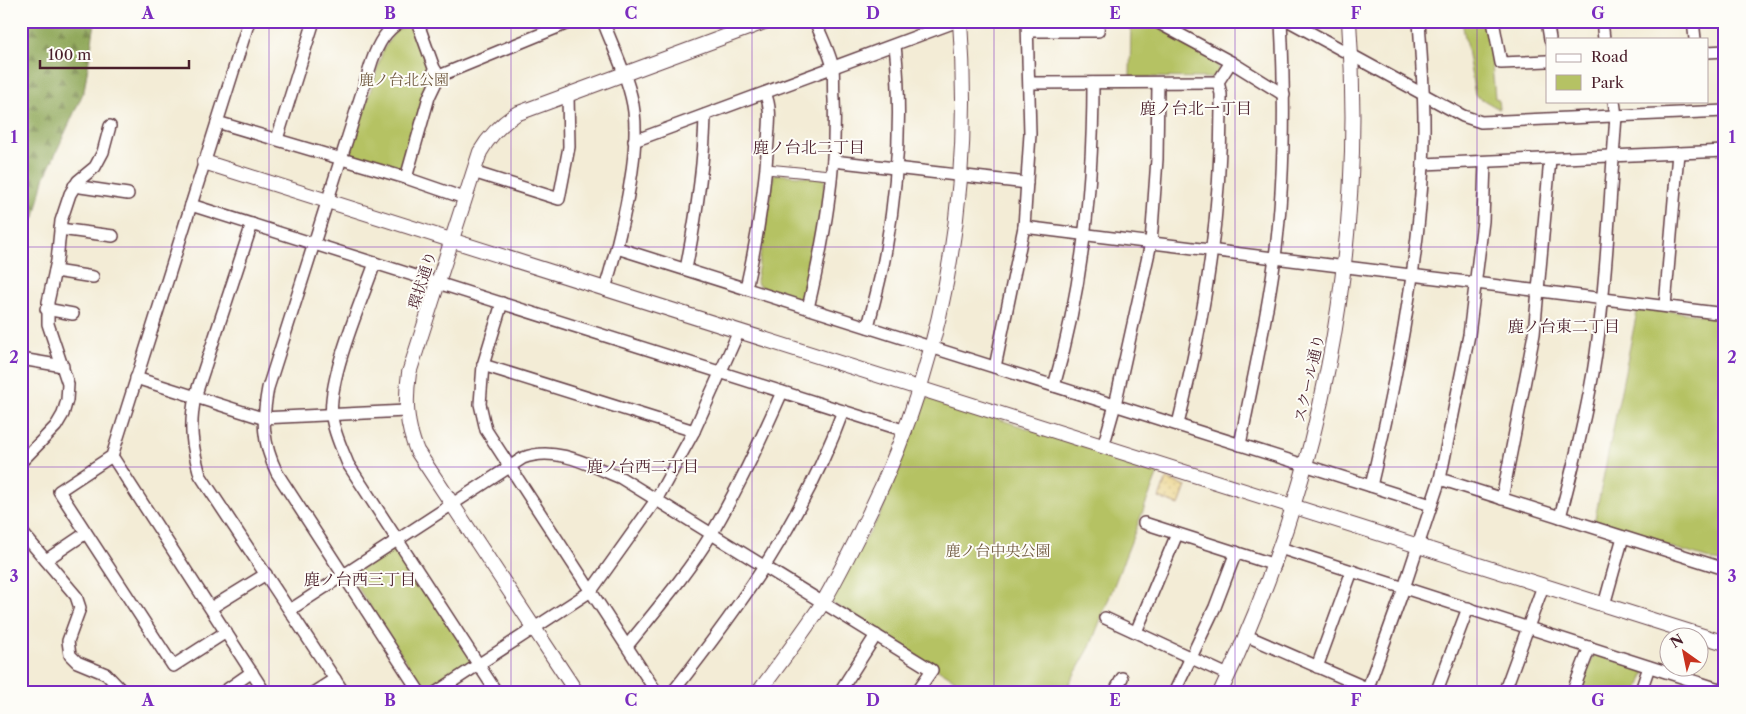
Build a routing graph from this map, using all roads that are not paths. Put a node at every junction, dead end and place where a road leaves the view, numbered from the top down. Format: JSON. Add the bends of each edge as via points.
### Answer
{"nodes":[{"id":1,"x":249,"y":21,"type":"edge"},
{"id":2,"x":301,"y":21,"type":"edge"},
{"id":3,"x":401,"y":21,"type":"edge"},
{"id":4,"x":417,"y":21,"type":"edge"},
{"id":5,"x":573,"y":21,"type":"edge"},
{"id":6,"x":603,"y":21,"type":"edge"},
{"id":7,"x":767,"y":21,"type":"edge"},
{"id":8,"x":816,"y":21,"type":"edge"},
{"id":9,"x":959,"y":21,"type":"edge"},
{"id":10,"x":1099,"y":21,"type":"edge"},
{"id":11,"x":1155,"y":21,"type":"edge"},
{"id":12,"x":1282,"y":21,"type":"edge"},
{"id":13,"x":1289,"y":21,"type":"edge"},
{"id":14,"x":1350,"y":21,"type":"edge"},
{"id":15,"x":1419,"y":21,"type":"edge"},
{"id":16,"x":1493,"y":21,"type":"edge"},
{"id":17,"x":1547,"y":21,"type":"edge"},
{"id":18,"x":1602,"y":21,"type":"edge"},
{"id":19,"x":1694,"y":21,"type":"edge"},
{"id":20,"x":313,"y":23,"type":"edge"},
{"id":21,"x":1028,"y":26,"type":"edge"},
{"id":22,"x":1550,"y":38,"type":"edge"},
{"id":23,"x":1604,"y":38,"type":"edge"},
{"id":24,"x":1695,"y":38,"type":"edge"},
{"id":25,"x":895,"y":44,"type":"junction"},
{"id":26,"x":1725,"y":51,"type":"edge"},
{"id":27,"x":1708,"y":52,"type":"edge"},
{"id":28,"x":1352,"y":55,"type":"junction"},
{"id":29,"x":1546,"y":61,"type":"edge"},
{"id":30,"x":1231,"y":62,"type":"junction"},
{"id":31,"x":832,"y":68,"type":"junction"},
{"id":32,"x":439,"y":76,"type":"junction"},
{"id":33,"x":623,"y":76,"type":"junction"},
{"id":34,"x":1218,"y":82,"type":"junction"},
{"id":35,"x":1030,"y":83,"type":"junction"},
{"id":36,"x":1093,"y":83,"type":"junction"},
{"id":37,"x":1158,"y":83,"type":"junction"},
{"id":38,"x":765,"y":93,"type":"junction"},
{"id":39,"x":1423,"y":94,"type":"junction"},
{"id":40,"x":568,"y":95,"type":"junction"},
{"id":41,"x":1284,"y":95,"type":"junction"},
{"id":42,"x":1614,"y":102,"type":"edge"},
{"id":43,"x":1699,"y":107,"type":"edge"},
{"id":44,"x":1725,"y":111,"type":"edge"},
{"id":45,"x":706,"y":115,"type":"junction"},
{"id":46,"x":1616,"y":116,"type":"junction"},
{"id":47,"x":217,"y":122,"type":"junction"},
{"id":48,"x":110,"y":126,"type":"dead end"},
{"id":49,"x":277,"y":139,"type":"junction"},
{"id":50,"x":634,"y":142,"type":"junction"},
{"id":51,"x":1725,"y":151,"type":"edge"},
{"id":52,"x":1678,"y":153,"type":"junction"},
{"id":53,"x":1613,"y":156,"type":"junction"},
{"id":54,"x":1550,"y":159,"type":"junction"},
{"id":55,"x":340,"y":160,"type":"junction"},
{"id":56,"x":832,"y":161,"type":"junction"},
{"id":57,"x":204,"y":162,"type":"junction"},
{"id":58,"x":1485,"y":162,"type":"junction"},
{"id":59,"x":1423,"y":164,"type":"junction"},
{"id":60,"x":767,"y":169,"type":"junction"},
{"id":61,"x":896,"y":169,"type":"junction"},
{"id":62,"x":473,"y":172,"type":"junction"},
{"id":63,"x":830,"y":175,"type":"junction"},
{"id":64,"x":961,"y":176,"type":"junction"},
{"id":65,"x":406,"y":178,"type":"junction"},
{"id":66,"x":1027,"y":183,"type":"junction"},
{"id":67,"x":74,"y":186,"type":"junction"},
{"id":68,"x":128,"y":194,"type":"dead end"},
{"id":69,"x":464,"y":198,"type":"junction"},
{"id":70,"x":327,"y":201,"type":"junction"},
{"id":71,"x":191,"y":204,"type":"junction"},
{"id":72,"x":252,"y":224,"type":"junction"},
{"id":73,"x":1024,"y":227,"type":"junction"},
{"id":74,"x":60,"y":229,"type":"junction"},
{"id":75,"x":1086,"y":235,"type":"junction"},
{"id":76,"x":113,"y":236,"type":"dead end"},
{"id":77,"x":452,"y":240,"type":"junction"},
{"id":78,"x":1151,"y":243,"type":"junction"},
{"id":79,"x":314,"y":244,"type":"junction"},
{"id":80,"x":617,"y":248,"type":"junction"},
{"id":81,"x":1212,"y":250,"type":"junction"},
{"id":82,"x":1275,"y":258,"type":"junction"},
{"id":83,"x":375,"y":263,"type":"junction"},
{"id":84,"x":1345,"y":268,"type":"junction"},
{"id":85,"x":686,"y":269,"type":"junction"},
{"id":86,"x":55,"y":271,"type":"junction"},
{"id":87,"x":1413,"y":275,"type":"junction"},
{"id":88,"x":93,"y":276,"type":"dead end"},
{"id":89,"x":438,"y":283,"type":"junction"},
{"id":90,"x":1476,"y":284,"type":"junction"},
{"id":91,"x":746,"y":288,"type":"junction"},
{"id":92,"x":605,"y":289,"type":"junction"},
{"id":93,"x":1539,"y":291,"type":"junction"},
{"id":94,"x":1602,"y":299,"type":"junction"},
{"id":95,"x":502,"y":303,"type":"junction"},
{"id":96,"x":1665,"y":306,"type":"junction"},
{"id":97,"x":808,"y":308,"type":"junction"},
{"id":98,"x":46,"y":310,"type":"junction"},
{"id":99,"x":73,"y":314,"type":"dead end"},
{"id":100,"x":1725,"y":314,"type":"edge"},
{"id":101,"x":868,"y":327,"type":"junction"},
{"id":102,"x":739,"y":332,"type":"junction"},
{"id":103,"x":932,"y":347,"type":"junction"},
{"id":104,"x":21,"y":358,"type":"edge"},
{"id":105,"x":483,"y":365,"type":"junction"},
{"id":106,"x":63,"y":366,"type":"junction"},
{"id":107,"x":995,"y":367,"type":"junction"},
{"id":108,"x":722,"y":372,"type":"junction"},
{"id":109,"x":136,"y":378,"type":"junction"},
{"id":110,"x":1054,"y":386,"type":"junction"},
{"id":111,"x":921,"y":389,"type":"junction"},
{"id":112,"x":782,"y":392,"type":"junction"},
{"id":113,"x":195,"y":396,"type":"junction"},
{"id":114,"x":1115,"y":405,"type":"junction"},
{"id":115,"x":843,"y":411,"type":"junction"},
{"id":116,"x":406,"y":412,"type":"junction"},
{"id":117,"x":332,"y":416,"type":"junction"},
{"id":118,"x":262,"y":418,"type":"junction"},
{"id":119,"x":1178,"y":424,"type":"junction"},
{"id":120,"x":906,"y":431,"type":"junction"},
{"id":121,"x":694,"y":432,"type":"junction"},
{"id":122,"x":1240,"y":445,"type":"junction"},
{"id":123,"x":1103,"y":446,"type":"junction"},
{"id":124,"x":112,"y":456,"type":"junction"},
{"id":125,"x":21,"y":462,"type":"edge"},
{"id":126,"x":1304,"y":465,"type":"junction"},
{"id":127,"x":510,"y":467,"type":"junction"},
{"id":128,"x":1440,"y":479,"type":"junction"},
{"id":129,"x":1371,"y":486,"type":"junction"},
{"id":130,"x":1502,"y":499,"type":"junction"},
{"id":131,"x":656,"y":500,"type":"junction"},
{"id":132,"x":453,"y":504,"type":"junction"},
{"id":133,"x":1431,"y":505,"type":"junction"},
{"id":134,"x":1292,"y":506,"type":"junction"},
{"id":135,"x":1560,"y":517,"type":"junction"},
{"id":136,"x":1144,"y":523,"type":"dead end"},
{"id":137,"x":21,"y":531,"type":"edge"},
{"id":138,"x":86,"y":533,"type":"junction"},
{"id":139,"x":711,"y":534,"type":"junction"},
{"id":140,"x":1177,"y":534,"type":"junction"},
{"id":141,"x":1623,"y":537,"type":"junction"},
{"id":142,"x":398,"y":540,"type":"junction"},
{"id":143,"x":1417,"y":546,"type":"junction"},
{"id":144,"x":1280,"y":548,"type":"junction"},
{"id":145,"x":1236,"y":552,"type":"junction"},
{"id":146,"x":46,"y":560,"type":"junction"},
{"id":147,"x":1275,"y":565,"type":"junction"},
{"id":148,"x":765,"y":566,"type":"junction"},
{"id":149,"x":1725,"y":569,"type":"edge"},
{"id":150,"x":1352,"y":571,"type":"junction"},
{"id":151,"x":266,"y":574,"type":"junction"},
{"id":152,"x":344,"y":575,"type":"junction"},
{"id":153,"x":1543,"y":586,"type":"junction"},
{"id":154,"x":1404,"y":588,"type":"junction"},
{"id":155,"x":591,"y":592,"type":"junction"},
{"id":156,"x":822,"y":602,"type":"junction"},
{"id":157,"x":1604,"y":605,"type":"junction"},
{"id":158,"x":211,"y":608,"type":"junction"},
{"id":159,"x":1468,"y":608,"type":"junction"},
{"id":160,"x":290,"y":610,"type":"junction"},
{"id":161,"x":1105,"y":618,"type":"dead end"},
{"id":162,"x":534,"y":628,"type":"junction"},
{"id":163,"x":1529,"y":628,"type":"junction"},
{"id":164,"x":226,"y":632,"type":"junction"},
{"id":165,"x":1136,"y":632,"type":"junction"},
{"id":166,"x":876,"y":635,"type":"junction"},
{"id":167,"x":1247,"y":636,"type":"junction"},
{"id":168,"x":1725,"y":642,"type":"edge"},
{"id":169,"x":627,"y":646,"type":"junction"},
{"id":170,"x":1590,"y":647,"type":"junction"},
{"id":171,"x":1192,"y":658,"type":"junction"},
{"id":172,"x":479,"y":665,"type":"junction"},
{"id":173,"x":1317,"y":666,"type":"junction"},
{"id":174,"x":1649,"y":667,"type":"junction"},
{"id":175,"x":252,"y":672,"type":"junction"},
{"id":176,"x":1228,"y":675,"type":"junction"},
{"id":177,"x":1122,"y":678,"type":"dead end"},
{"id":178,"x":335,"y":679,"type":"junction"},
{"id":179,"x":1709,"y":689,"type":"edge"},
{"id":180,"x":1371,"y":691,"type":"edge"},
{"id":181,"x":1725,"y":691,"type":"edge"},
{"id":182,"x":124,"y":693,"type":"edge"},
{"id":183,"x":222,"y":693,"type":"edge"},
{"id":184,"x":266,"y":693,"type":"edge"},
{"id":185,"x":313,"y":693,"type":"edge"},
{"id":186,"x":344,"y":693,"type":"edge"},
{"id":187,"x":420,"y":693,"type":"edge"},
{"id":188,"x":435,"y":693,"type":"edge"},
{"id":189,"x":497,"y":693,"type":"edge"},
{"id":190,"x":577,"y":693,"type":"edge"},
{"id":191,"x":657,"y":693,"type":"edge"},
{"id":192,"x":672,"y":693,"type":"edge"},
{"id":193,"x":758,"y":693,"type":"edge"},
{"id":194,"x":840,"y":693,"type":"edge"},
{"id":195,"x":916,"y":693,"type":"edge"},
{"id":196,"x":1114,"y":693,"type":"edge"},
{"id":197,"x":1174,"y":693,"type":"edge"},
{"id":198,"x":1220,"y":693,"type":"edge"},
{"id":199,"x":1436,"y":693,"type":"edge"},
{"id":200,"x":1504,"y":693,"type":"edge"},
{"id":201,"x":1572,"y":693,"type":"edge"},
{"id":202,"x":1640,"y":693,"type":"edge"}],
"edges":[{"from":1,"to":47,"type":"street"},
{"from":2,"to":20,"type":"street"},
{"from":3,"to":55,"type":"street","via":[[378,45]]},
{"from":4,"to":32,"type":"street"},
{"from":5,"to":32,"type":"street"},
{"from":6,"to":33,"type":"street"},
{"from":7,"to":33,"type":"street","name":"環状通り"},
{"from":8,"to":31,"type":"street"},
{"from":9,"to":25,"type":"street"},
{"from":9,"to":64,"type":"street","via":[[964,67]]},
{"from":10,"to":21,"type":"street","via":[[1098,31]]},
{"from":11,"to":30,"type":"street"},
{"from":12,"to":41,"type":"street"},
{"from":13,"to":28,"type":"street"},
{"from":14,"to":28,"type":"street","name":"スクール通り"},
{"from":15,"to":39,"type":"street"},
{"from":16,"to":29,"type":"street","via":[[1500,63]]},
{"from":17,"to":22,"type":"street"},
{"from":18,"to":23,"type":"street"},
{"from":19,"to":24,"type":"street"},
{"from":20,"to":49,"type":"street"},
{"from":21,"to":35,"type":"street"},
{"from":25,"to":31,"type":"street"},
{"from":25,"to":61,"type":"street","via":[[899,84]]},
{"from":26,"to":27,"type":"street"},
{"from":28,"to":39,"type":"street"},
{"from":28,"to":84,"type":"street","name":"スクール通り","via":[[1352,173]]},
{"from":30,"to":34,"type":"street"},
{"from":30,"to":41,"type":"street"},
{"from":31,"to":38,"type":"street"},
{"from":31,"to":56,"type":"street"},
{"from":32,"to":65,"type":"street","via":[[429,97]]},
{"from":33,"to":40,"type":"street","name":"環状通り"},
{"from":33,"to":50,"type":"street","via":[[634,112]]},
{"from":34,"to":37,"type":"street"},
{"from":34,"to":81,"type":"street","via":[[1221,94],[1220,175]]},
{"from":35,"to":36,"type":"street"},
{"from":35,"to":66,"type":"street"},
{"from":36,"to":37,"type":"street"},
{"from":36,"to":75,"type":"street","via":[[1092,166]]},
{"from":37,"to":78,"type":"street"},
{"from":38,"to":45,"type":"street"},
{"from":38,"to":60,"type":"street","via":[[770,105]]},
{"from":39,"to":46,"type":"street","via":[[1481,122]]},
{"from":39,"to":59,"type":"street"},
{"from":40,"to":62,"type":"street","name":"環状通り","via":[[516,114],[501,124],[480,152]]},
{"from":40,"to":62,"type":"street","via":[[569,147],[559,199]]},
{"from":41,"to":82,"type":"street","via":[[1282,188]]},
{"from":42,"to":46,"type":"street"},
{"from":43,"to":44,"type":"street"},
{"from":43,"to":46,"type":"street"},
{"from":45,"to":50,"type":"street"},
{"from":45,"to":85,"type":"street","via":[[704,165]]},
{"from":46,"to":53,"type":"street"},
{"from":47,"to":49,"type":"street"},
{"from":47,"to":57,"type":"street"},
{"from":48,"to":67,"type":"street","via":[[104,152],[95,166]]},
{"from":49,"to":55,"type":"street"},
{"from":50,"to":80,"type":"street"},
{"from":51,"to":52,"type":"street"},
{"from":52,"to":53,"type":"street"},
{"from":52,"to":96,"type":"street"},
{"from":53,"to":54,"type":"street"},
{"from":53,"to":94,"type":"street"},
{"from":54,"to":58,"type":"street"},
{"from":54,"to":93,"type":"street"},
{"from":55,"to":65,"type":"street"},
{"from":55,"to":70,"type":"street"},
{"from":56,"to":61,"type":"street"},
{"from":56,"to":63,"type":"street"},
{"from":57,"to":70,"type":"street"},
{"from":57,"to":71,"type":"street"},
{"from":58,"to":59,"type":"street"},
{"from":58,"to":90,"type":"street"},
{"from":59,"to":87,"type":"street"},
{"from":60,"to":63,"type":"street"},
{"from":60,"to":91,"type":"street"},
{"from":61,"to":64,"type":"street"},
{"from":61,"to":101,"type":"street","via":[[886,250]]},
{"from":62,"to":69,"type":"street","name":"環状通り"},
{"from":63,"to":97,"type":"street","via":[[819,260]]},
{"from":64,"to":66,"type":"street"},
{"from":64,"to":103,"type":"street","via":[[946,284]]},
{"from":65,"to":69,"type":"street"},
{"from":66,"to":73,"type":"street"},
{"from":67,"to":68,"type":"street"},
{"from":67,"to":74,"type":"street"},
{"from":69,"to":77,"type":"street","name":"環状通り"},
{"from":70,"to":77,"type":"street"},
{"from":70,"to":79,"type":"street"},
{"from":71,"to":72,"type":"street"},
{"from":71,"to":109,"type":"street"},
{"from":72,"to":79,"type":"street"},
{"from":72,"to":113,"type":"street"},
{"from":73,"to":75,"type":"street"},
{"from":73,"to":107,"type":"street"},
{"from":74,"to":76,"type":"street"},
{"from":74,"to":86,"type":"street"},
{"from":75,"to":78,"type":"street"},
{"from":75,"to":110,"type":"street","via":[[1069,336]]},
{"from":77,"to":89,"type":"street","name":"環状通り"},
{"from":77,"to":92,"type":"street"},
{"from":78,"to":81,"type":"street"},
{"from":78,"to":114,"type":"street"},
{"from":79,"to":83,"type":"street"},
{"from":79,"to":118,"type":"street","via":[[268,388]]},
{"from":80,"to":85,"type":"street"},
{"from":80,"to":92,"type":"street"},
{"from":81,"to":82,"type":"street"},
{"from":81,"to":119,"type":"street","via":[[1194,359]]},
{"from":82,"to":84,"type":"street"},
{"from":82,"to":122,"type":"street"},
{"from":83,"to":89,"type":"street"},
{"from":83,"to":117,"type":"street","via":[[338,371]]},
{"from":84,"to":87,"type":"street"},
{"from":84,"to":126,"type":"street","name":"スクール通り","via":[[1335,339]]},
{"from":85,"to":91,"type":"street"},
{"from":86,"to":88,"type":"street"},
{"from":86,"to":98,"type":"street"},
{"from":87,"to":90,"type":"street"},
{"from":87,"to":129,"type":"street","via":[[1395,385]]},
{"from":89,"to":95,"type":"street"},
{"from":89,"to":116,"type":"street","name":"環状通り","via":[[409,373]]},
{"from":90,"to":93,"type":"street"},
{"from":90,"to":128,"type":"street","via":[[1458,396]]},
{"from":91,"to":97,"type":"street"},
{"from":92,"to":102,"type":"street"},
{"from":93,"to":94,"type":"street"},
{"from":93,"to":130,"type":"street","via":[[1524,392]]},
{"from":94,"to":96,"type":"street"},
{"from":94,"to":135,"type":"street","via":[[1584,422]]},
{"from":95,"to":105,"type":"street"},
{"from":95,"to":108,"type":"street"},
{"from":96,"to":100,"type":"street"},
{"from":97,"to":101,"type":"street"},
{"from":98,"to":99,"type":"street"},
{"from":98,"to":106,"type":"street"},
{"from":101,"to":103,"type":"street"},
{"from":102,"to":108,"type":"street"},
{"from":102,"to":111,"type":"street"},
{"from":103,"to":107,"type":"street"},
{"from":103,"to":111,"type":"street"},
{"from":104,"to":106,"type":"street"},
{"from":105,"to":121,"type":"street"},
{"from":105,"to":127,"type":"street","via":[[480,404],[486,430]]},
{"from":106,"to":125,"type":"street","via":[[68,384],[63,414],[56,426]]},
{"from":107,"to":110,"type":"street"},
{"from":108,"to":112,"type":"street"},
{"from":108,"to":121,"type":"street"},
{"from":109,"to":113,"type":"street"},
{"from":109,"to":124,"type":"street"},
{"from":110,"to":114,"type":"street"},
{"from":111,"to":120,"type":"street"},
{"from":111,"to":123,"type":"street"},
{"from":112,"to":115,"type":"street"},
{"from":112,"to":139,"type":"street","via":[[753,459]]},
{"from":113,"to":118,"type":"street"},
{"from":113,"to":151,"type":"street","via":[[191,440],[200,475]]},
{"from":114,"to":119,"type":"street"},
{"from":114,"to":123,"type":"street"},
{"from":115,"to":120,"type":"street"},
{"from":115,"to":148,"type":"street","via":[[794,520]]},
{"from":116,"to":117,"type":"street"},
{"from":116,"to":132,"type":"street","name":"環状通り","via":[[417,451]]},
{"from":117,"to":118,"type":"street"},
{"from":117,"to":142,"type":"street","via":[[348,464]]},
{"from":118,"to":152,"type":"street","via":[[266,446],[277,472]]},
{"from":119,"to":122,"type":"street"},
{"from":120,"to":156,"type":"street","via":[[885,482]]},
{"from":121,"to":131,"type":"street"},
{"from":122,"to":126,"type":"street"},
{"from":123,"to":134,"type":"street"},
{"from":124,"to":138,"type":"street","via":[[59,491]]},
{"from":124,"to":158,"type":"street"},
{"from":126,"to":129,"type":"street"},
{"from":126,"to":134,"type":"street","name":"スクール通り"},
{"from":127,"to":131,"type":"street","via":[[537,453],[566,456],[621,478]]},
{"from":127,"to":132,"type":"street"},
{"from":127,"to":155,"type":"street"},
{"from":128,"to":130,"type":"street"},
{"from":128,"to":133,"type":"street"},
{"from":129,"to":133,"type":"street"},
{"from":130,"to":135,"type":"street"},
{"from":131,"to":139,"type":"street"},
{"from":131,"to":155,"type":"street"},
{"from":132,"to":142,"type":"street"},
{"from":132,"to":162,"type":"street","name":"環状通り"},
{"from":133,"to":143,"type":"street"},
{"from":134,"to":143,"type":"street"},
{"from":134,"to":144,"type":"street","name":"スクール通り"},
{"from":135,"to":141,"type":"street"},
{"from":136,"to":140,"type":"street"},
{"from":137,"to":146,"type":"street"},
{"from":138,"to":146,"type":"street"},
{"from":138,"to":164,"type":"street","via":[[173,666]]},
{"from":139,"to":148,"type":"street"},
{"from":139,"to":169,"type":"street"},
{"from":140,"to":145,"type":"street"},
{"from":140,"to":165,"type":"street"},
{"from":141,"to":149,"type":"street"},
{"from":141,"to":157,"type":"street"},
{"from":142,"to":152,"type":"street"},
{"from":142,"to":172,"type":"street"},
{"from":143,"to":153,"type":"street"},
{"from":143,"to":154,"type":"street"},
{"from":144,"to":147,"type":"street","name":"スクール通り"},
{"from":144,"to":150,"type":"street"},
{"from":145,"to":147,"type":"street"},
{"from":145,"to":171,"type":"street"},
{"from":146,"to":182,"type":"street","via":[[76,596],[80,608],[68,641],[70,655],[77,662],[106,674]]},
{"from":147,"to":167,"type":"street","name":"スクール通り"},
{"from":148,"to":156,"type":"street"},
{"from":148,"to":192,"type":"street"},
{"from":150,"to":154,"type":"street"},
{"from":150,"to":173,"type":"street"},
{"from":151,"to":158,"type":"street"},
{"from":151,"to":160,"type":"street"},
{"from":152,"to":160,"type":"street"},
{"from":152,"to":187,"type":"street"},
{"from":153,"to":157,"type":"street"},
{"from":153,"to":163,"type":"street"},
{"from":154,"to":159,"type":"street"},
{"from":154,"to":180,"type":"street"},
{"from":155,"to":162,"type":"street"},
{"from":155,"to":169,"type":"street"},
{"from":156,"to":166,"type":"street"},
{"from":156,"to":193,"type":"street"},
{"from":157,"to":168,"type":"street"},
{"from":158,"to":164,"type":"street"},
{"from":159,"to":163,"type":"street"},
{"from":159,"to":199,"type":"street"},
{"from":160,"to":178,"type":"street"},
{"from":161,"to":165,"type":"street"},
{"from":162,"to":172,"type":"street"},
{"from":162,"to":190,"type":"street","name":"環状通り"},
{"from":163,"to":170,"type":"street"},
{"from":163,"to":200,"type":"street"},
{"from":164,"to":175,"type":"street"},
{"from":165,"to":171,"type":"street"},
{"from":166,"to":194,"type":"street"},
{"from":166,"to":195,"type":"street","via":[[932,670]]},
{"from":167,"to":173,"type":"street"},
{"from":167,"to":176,"type":"street","name":"スクール通り"},
{"from":169,"to":191,"type":"street"},
{"from":170,"to":174,"type":"street"},
{"from":170,"to":201,"type":"street"},
{"from":171,"to":176,"type":"street"},
{"from":171,"to":197,"type":"street"},
{"from":172,"to":188,"type":"street"},
{"from":172,"to":189,"type":"street"},
{"from":173,"to":180,"type":"street"},
{"from":174,"to":179,"type":"street"},
{"from":174,"to":202,"type":"street"},
{"from":175,"to":183,"type":"street"},
{"from":175,"to":184,"type":"street"},
{"from":176,"to":198,"type":"street","name":"スクール通り"},
{"from":177,"to":196,"type":"street"},
{"from":178,"to":185,"type":"street"},
{"from":178,"to":186,"type":"street"},
{"from":179,"to":181,"type":"street"}]}
